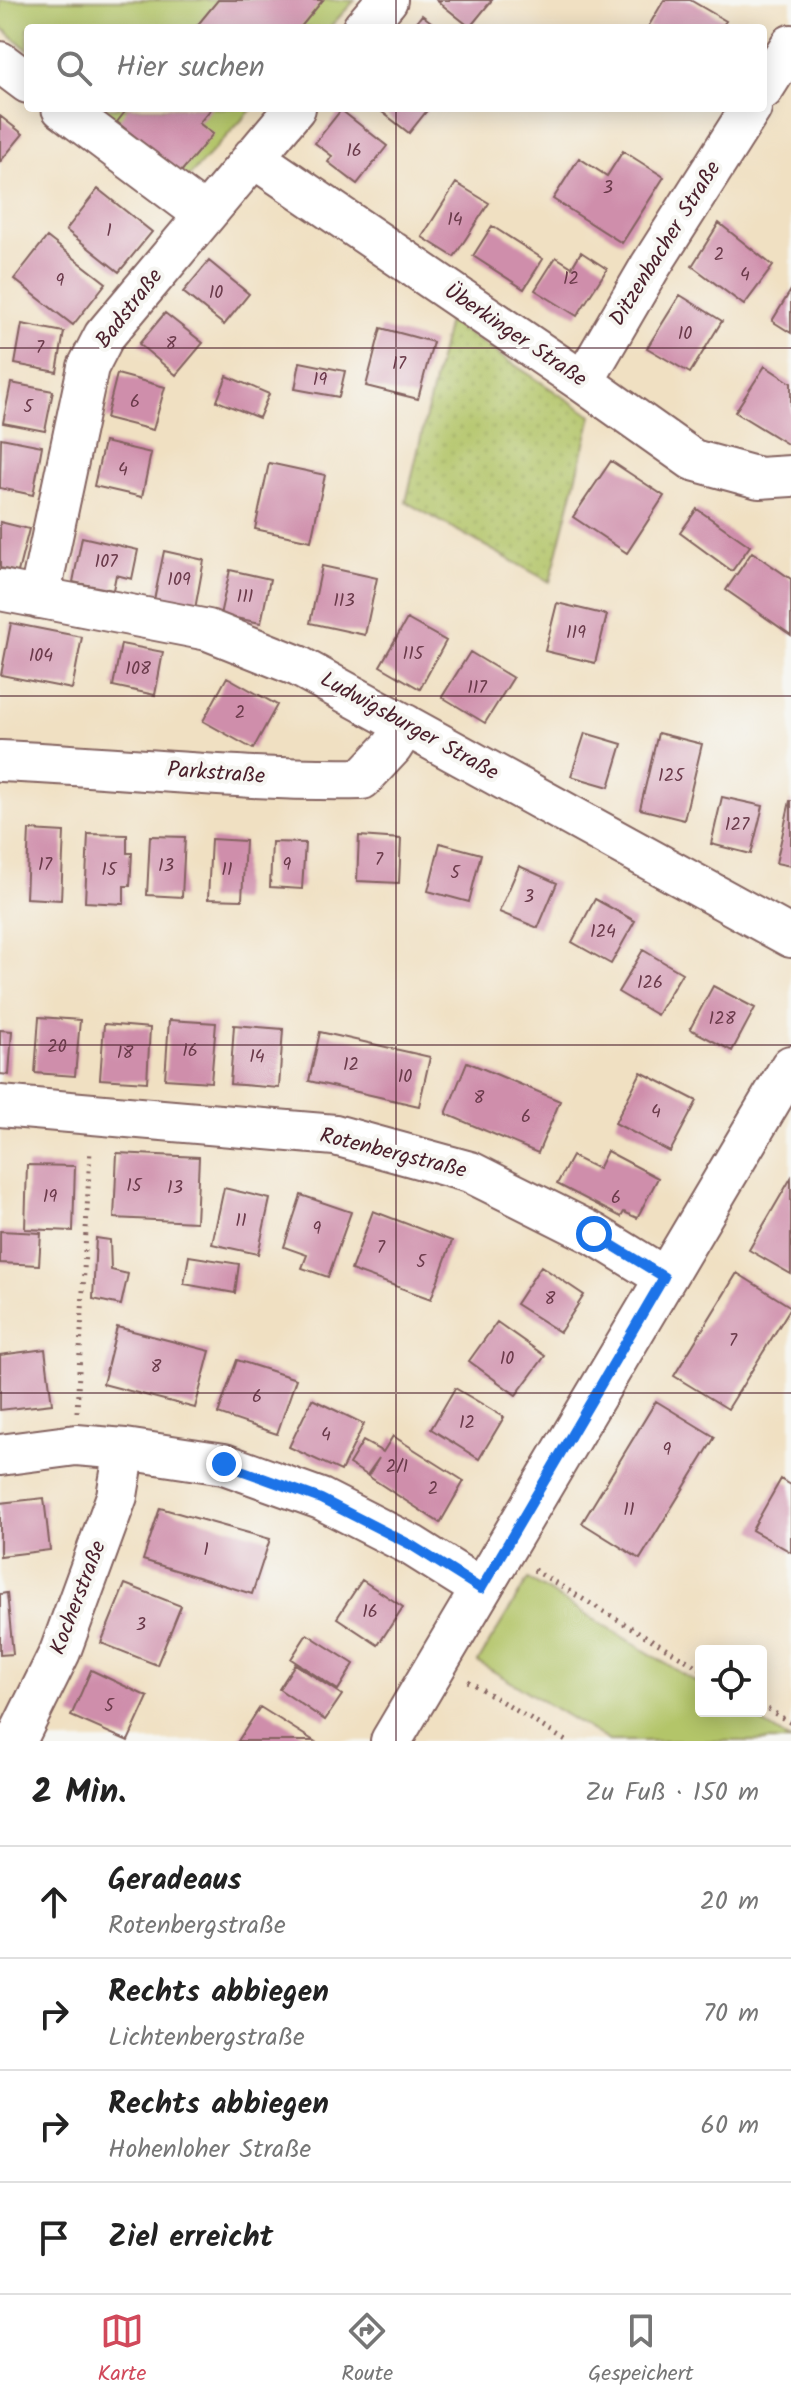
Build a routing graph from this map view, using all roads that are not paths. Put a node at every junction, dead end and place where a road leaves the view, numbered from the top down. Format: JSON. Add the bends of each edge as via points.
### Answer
{"nodes":[{"id":1,"x":387,"y":0,"type":"edge"},
{"id":2,"x":366,"y":24,"type":"edge"},
{"id":3,"x":791,"y":45,"type":"edge"},
{"id":4,"x":0,"y":62,"type":"edge"},
{"id":5,"x":24,"y":80,"type":"edge"},
{"id":6,"x":767,"y":83,"type":"edge"},
{"id":7,"x":67,"y":112,"type":"edge"},
{"id":8,"x":292,"y":112,"type":"edge"},
{"id":9,"x":748,"y":112,"type":"edge"},
{"id":10,"x":253,"y":157,"type":"junction"},
{"id":11,"x":205,"y":215,"type":"junction"},
{"id":12,"x":583,"y":382,"type":"junction"},
{"id":13,"x":791,"y":476,"type":"edge"},
{"id":14,"x":0,"y":590,"type":"edge"},
{"id":15,"x":39,"y":598,"type":"junction"},
{"id":16,"x":406,"y":725,"type":"junction"},
{"id":17,"x":0,"y":761,"type":"edge"},
{"id":18,"x":791,"y":937,"type":"edge"},
{"id":19,"x":791,"y":1066,"type":"edge"},
{"id":20,"x":0,"y":1106,"type":"edge"},
{"id":21,"x":664,"y":1277,"type":"junction"},
{"id":22,"x":125,"y":1449,"type":"junction"},
{"id":23,"x":0,"y":1455,"type":"edge"},
{"id":24,"x":481,"y":1589,"type":"junction"},
{"id":25,"x":16,"y":1741,"type":"edge"},
{"id":26,"x":391,"y":1741,"type":"edge"}],
"edges":[{"from":1,"to":2,"type":"street"},
{"from":3,"to":6,"type":"street"},
{"from":4,"to":5,"type":"street"},
{"from":7,"to":11,"type":"street"},
{"from":8,"to":10,"type":"street","name":"Badstraße"},
{"from":9,"to":12,"type":"street","name":"Ditzenbacher Straße"},
{"from":10,"to":11,"type":"street","name":"Badstraße"},
{"from":10,"to":12,"type":"street","name":"Überkinger Straße"},
{"from":11,"to":15,"type":"street","name":"Badstraße","via":[[104,336],[88,367]]},
{"from":12,"to":13,"type":"street","name":"Überkinger Straße","via":[[693,460],[759,478]]},
{"from":14,"to":15,"type":"street","name":"Ludwigsburger Straße"},
{"from":15,"to":16,"type":"street","name":"Ludwigsburger Straße","via":[[208,630],[298,666]]},
{"from":16,"to":17,"type":"street","name":"Parkstraße","via":[[362,779]]},
{"from":16,"to":18,"type":"street","name":"Ludwigsburger Straße"},
{"from":19,"to":21,"type":"street"},
{"from":20,"to":21,"type":"street","name":"Rotenbergstraße","via":[[335,1135],[470,1172],[594,1234]]},
{"from":21,"to":24,"type":"street"},
{"from":22,"to":23,"type":"street","via":[[76,1445]]},
{"from":22,"to":24,"type":"street","via":[[224,1464],[321,1499],[411,1545]]},
{"from":22,"to":25,"type":"street","name":"Kocherstraße","via":[[117,1496],[60,1652]]},
{"from":24,"to":26,"type":"street"}]}
